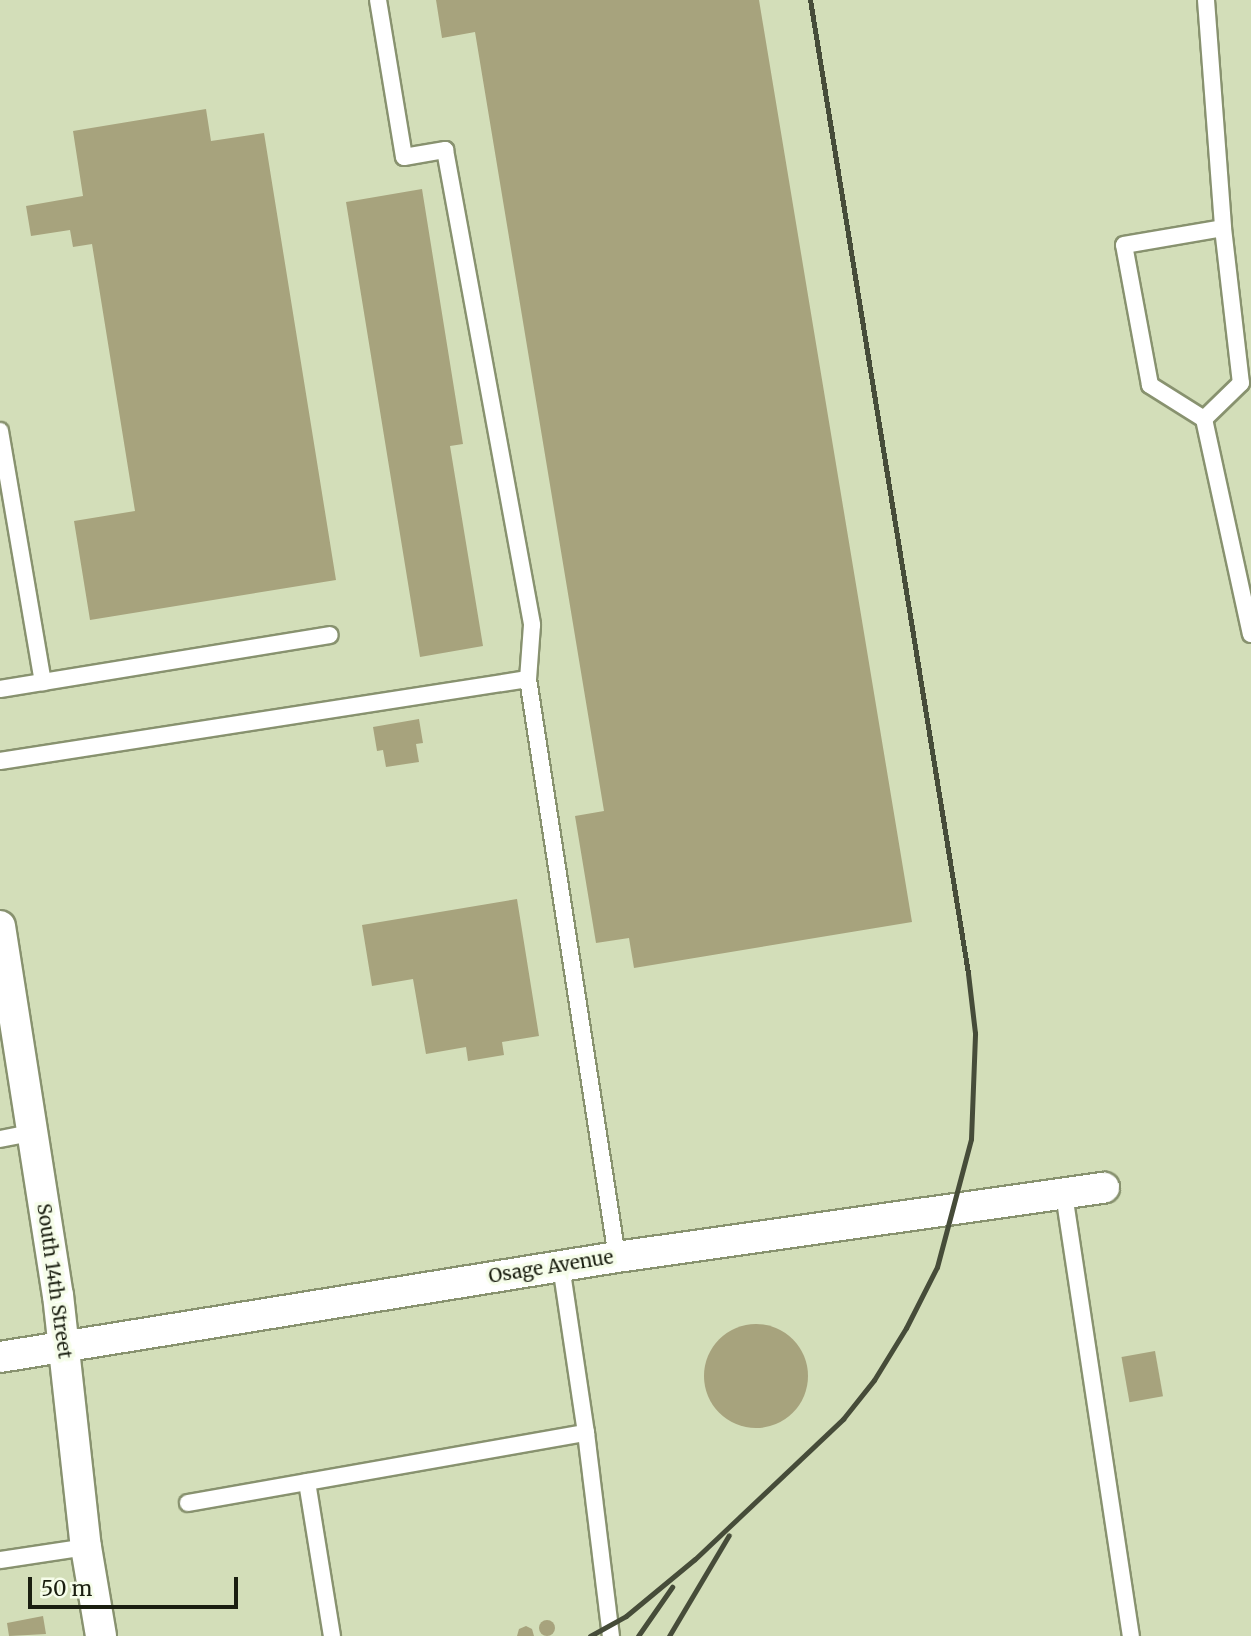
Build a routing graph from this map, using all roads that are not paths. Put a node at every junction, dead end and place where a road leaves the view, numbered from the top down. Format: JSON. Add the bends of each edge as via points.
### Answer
{"nodes":[{"id":1,"x":377,"y":0,"type":"edge"},
{"id":2,"x":1206,"y":0,"type":"edge"},
{"id":3,"x":1223,"y":228,"type":"junction"},
{"id":4,"x":1204,"y":419,"type":"junction"},
{"id":5,"x":0,"y":431,"type":"edge"},
{"id":6,"x":1251,"y":634,"type":"edge"},
{"id":7,"x":330,"y":635,"type":"dead end"},
{"id":8,"x":528,"y":679,"type":"junction"},
{"id":9,"x":43,"y":682,"type":"junction"},
{"id":10,"x":0,"y":689,"type":"edge"},
{"id":11,"x":0,"y":761,"type":"edge"},
{"id":12,"x":0,"y":926,"type":"edge"},
{"id":13,"x":32,"y":1133,"type":"junction"},
{"id":14,"x":0,"y":1139,"type":"edge"},
{"id":15,"x":1104,"y":1188,"type":"dead end"},
{"id":16,"x":1065,"y":1194,"type":"junction"},
{"id":17,"x":617,"y":1256,"type":"junction"},
{"id":18,"x":561,"y":1266,"type":"junction"},
{"id":19,"x":63,"y":1348,"type":"junction"},
{"id":20,"x":0,"y":1357,"type":"edge"},
{"id":21,"x":586,"y":1433,"type":"junction"},
{"id":22,"x":307,"y":1482,"type":"junction"},
{"id":23,"x":188,"y":1503,"type":"dead end"},
{"id":24,"x":86,"y":1547,"type":"junction"},
{"id":25,"x":0,"y":1560,"type":"edge"},
{"id":26,"x":101,"y":1636,"type":"edge"},
{"id":27,"x":332,"y":1636,"type":"edge"},
{"id":28,"x":611,"y":1636,"type":"edge"},
{"id":29,"x":1131,"y":1636,"type":"edge"}],
"edges":[{"from":1,"to":8,"type":"lane","via":[[404,157],[445,150],[532,625]]},
{"from":2,"to":3,"type":"lane"},
{"from":3,"to":4,"type":"lane","via":[[1241,383]]},
{"from":3,"to":4,"type":"lane","via":[[1124,245],[1150,385]]},
{"from":4,"to":6,"type":"lane"},
{"from":5,"to":9,"type":"lane"},
{"from":7,"to":9,"type":"lane"},
{"from":8,"to":11,"type":"lane"},
{"from":8,"to":17,"type":"lane"},
{"from":9,"to":10,"type":"lane"},
{"from":12,"to":13,"type":"street","name":"South 14th Street"},
{"from":13,"to":14,"type":"lane"},
{"from":13,"to":19,"type":"street","name":"South 14th Street"},
{"from":15,"to":16,"type":"street","name":"Osage Avenue"},
{"from":16,"to":17,"type":"street","name":"Osage Avenue"},
{"from":16,"to":29,"type":"lane"},
{"from":17,"to":18,"type":"street","name":"Osage Avenue"},
{"from":18,"to":19,"type":"street","name":"Osage Avenue"},
{"from":18,"to":21,"type":"lane"},
{"from":19,"to":20,"type":"street","name":"Osage Avenue"},
{"from":19,"to":24,"type":"street","name":"South 14th Street"},
{"from":21,"to":22,"type":"lane"},
{"from":21,"to":28,"type":"lane"},
{"from":22,"to":23,"type":"lane"},
{"from":22,"to":27,"type":"lane"},
{"from":24,"to":25,"type":"lane"},
{"from":24,"to":26,"type":"street","name":"South 14th Street"}]}
